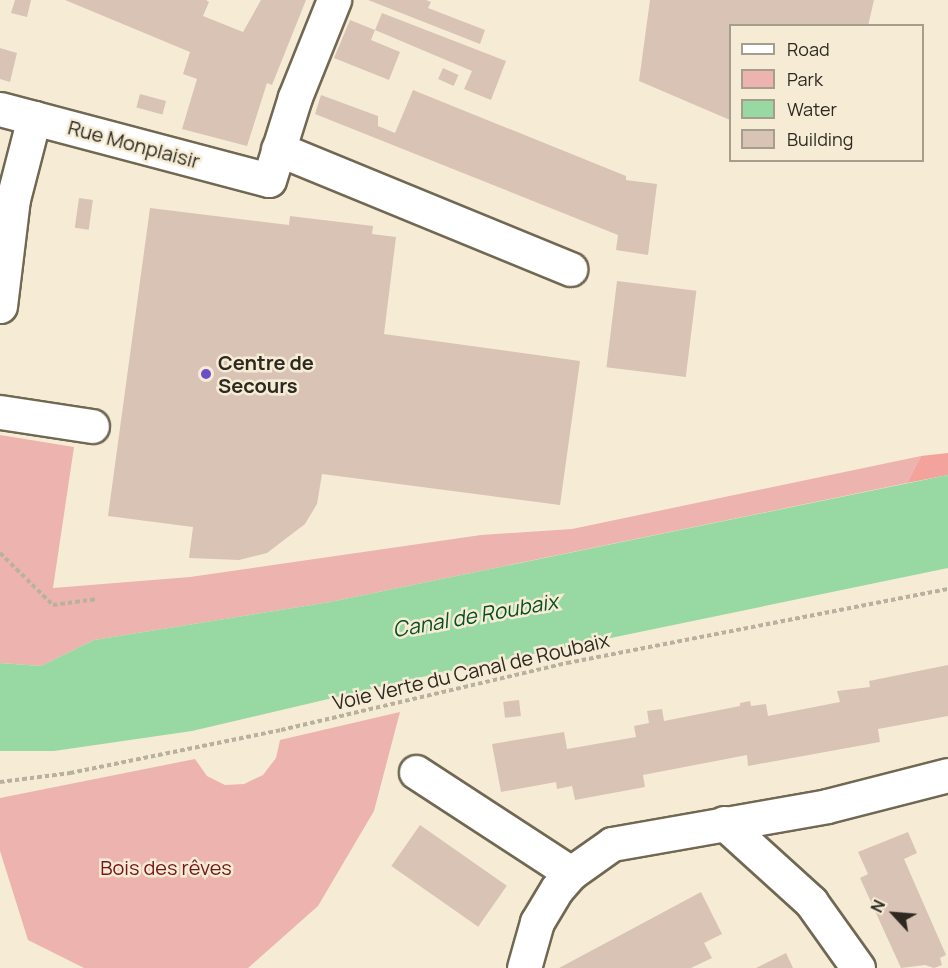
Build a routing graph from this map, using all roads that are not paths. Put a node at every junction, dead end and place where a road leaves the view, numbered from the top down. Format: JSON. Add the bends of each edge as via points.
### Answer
{"nodes":[{"id":1,"x":334,"y":0,"type":"edge"},
{"id":2,"x":0,"y":108,"type":"edge"},
{"id":3,"x":34,"y":118,"type":"junction"},
{"id":4,"x":278,"y":149,"type":"junction"},
{"id":5,"x":570,"y":269,"type":"dead end"},
{"id":6,"x":0,"y":306,"type":"edge"},
{"id":7,"x":0,"y":412,"type":"edge"},
{"id":8,"x":92,"y":426,"type":"dead end"},
{"id":9,"x":416,"y":771,"type":"dead end"},
{"id":10,"x":948,"y":775,"type":"edge"},
{"id":11,"x":724,"y":823,"type":"junction"},
{"id":12,"x":570,"y":873,"type":"junction"},
{"id":13,"x":524,"y":968,"type":"edge"},
{"id":14,"x":858,"y":968,"type":"edge"}],
"edges":[{"from":1,"to":4,"type":"street"},
{"from":2,"to":3,"type":"street","name":"Rue Monplaisir"},
{"from":3,"to":4,"type":"street","name":"Rue Monplaisir","via":[[268,180]]},
{"from":3,"to":6,"type":"street","via":[[13,199]]},
{"from":4,"to":5,"type":"street"},
{"from":7,"to":8,"type":"street"},
{"from":9,"to":12,"type":"street"},
{"from":10,"to":11,"type":"street","via":[[827,806]]},
{"from":11,"to":12,"type":"street","via":[[626,838],[597,852]]},
{"from":11,"to":14,"type":"street","via":[[811,902]]},
{"from":12,"to":13,"type":"street","via":[[537,922]]}]}
